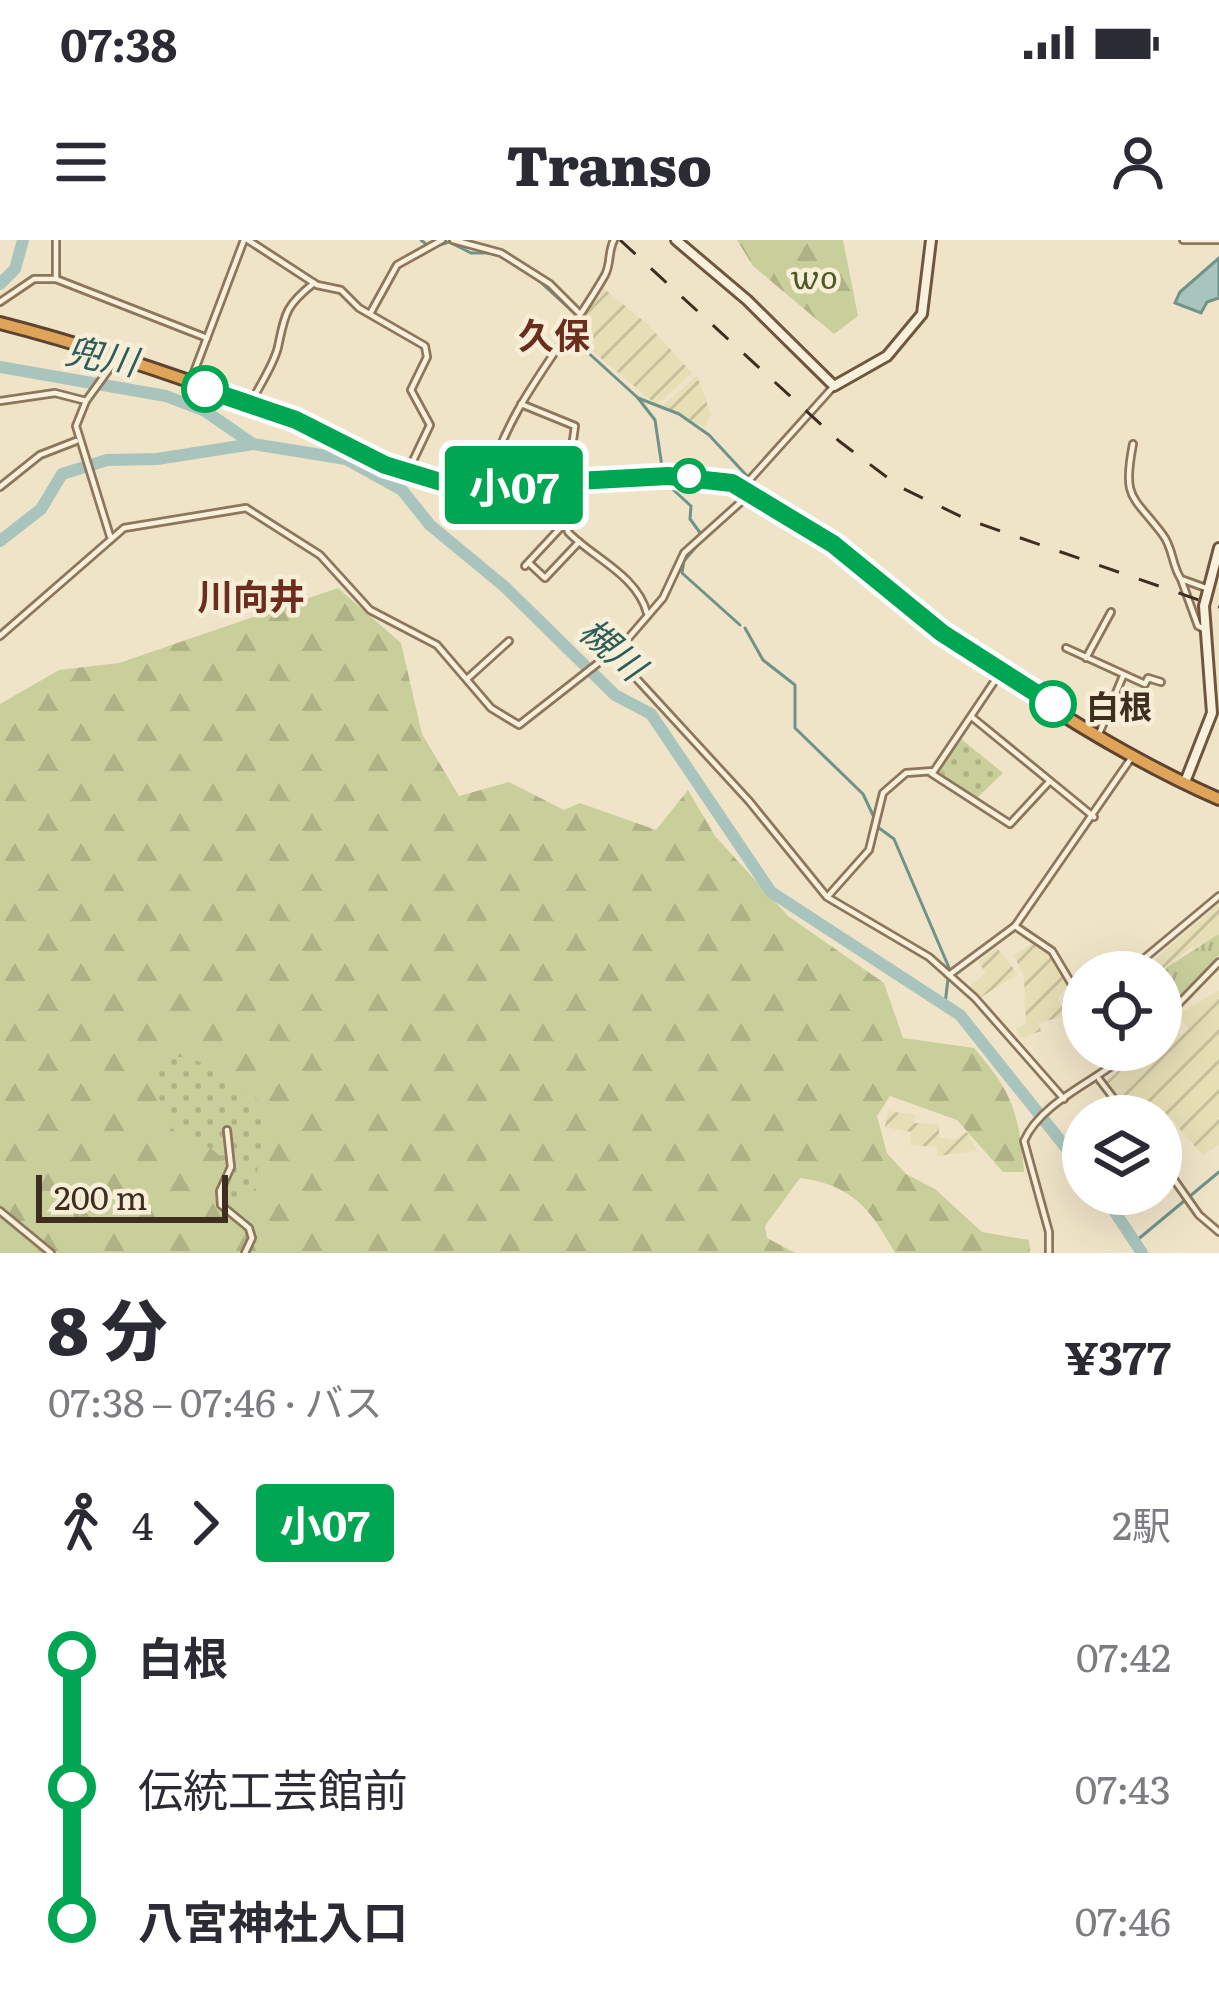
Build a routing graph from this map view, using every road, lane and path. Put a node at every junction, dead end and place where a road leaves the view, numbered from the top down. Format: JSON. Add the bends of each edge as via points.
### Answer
{"nodes":[{"id":1,"x":56,"y":240,"type":"edge"},
{"id":2,"x":246,"y":240,"type":"edge"},
{"id":3,"x":442,"y":240,"type":"edge"},
{"id":4,"x":453,"y":240,"type":"edge"},
{"id":5,"x":614,"y":240,"type":"edge"},
{"id":6,"x":676,"y":240,"type":"edge"},
{"id":7,"x":931,"y":240,"type":"edge"},
{"id":8,"x":1183,"y":240,"type":"edge"},
{"id":9,"x":1219,"y":240,"type":"edge"},
{"id":10,"x":56,"y":279,"type":"junction"},
{"id":11,"x":314,"y":283,"type":"junction"},
{"id":12,"x":0,"y":302,"type":"edge"},
{"id":13,"x":371,"y":312,"type":"junction"},
{"id":14,"x":578,"y":312,"type":"junction"},
{"id":15,"x":0,"y":323,"type":"edge"},
{"id":16,"x":207,"y":338,"type":"junction"},
{"id":17,"x":116,"y":358,"type":"junction"},
{"id":18,"x":190,"y":383,"type":"junction"},
{"id":19,"x":834,"y":386,"type":"junction"},
{"id":20,"x":87,"y":399,"type":"junction"},
{"id":21,"x":0,"y":400,"type":"edge"},
{"id":22,"x":250,"y":404,"type":"junction"},
{"id":23,"x":519,"y":404,"type":"junction"},
{"id":24,"x":78,"y":441,"type":"junction"},
{"id":25,"x":1133,"y":444,"type":"dead end"},
{"id":26,"x":407,"y":472,"type":"junction"},
{"id":27,"x":580,"y":480,"type":"junction"},
{"id":28,"x":562,"y":481,"type":"junction"},
{"id":29,"x":487,"y":486,"type":"junction"},
{"id":30,"x":0,"y":487,"type":"edge"},
{"id":31,"x":748,"y":490,"type":"junction"},
{"id":32,"x":564,"y":524,"type":"junction"},
{"id":33,"x":110,"y":536,"type":"junction"},
{"id":34,"x":579,"y":542,"type":"junction"},
{"id":35,"x":1219,"y":548,"type":"edge"},
{"id":36,"x":1214,"y":577,"type":"edge"},
{"id":37,"x":1181,"y":579,"type":"junction"},
{"id":38,"x":1206,"y":588,"type":"junction"},
{"id":39,"x":1111,"y":612,"type":"dead end"},
{"id":40,"x":647,"y":613,"type":"junction"},
{"id":41,"x":1204,"y":629,"type":"junction"},
{"id":42,"x":0,"y":636,"type":"edge"},
{"id":43,"x":509,"y":640,"type":"dead end"},
{"id":44,"x":1066,"y":648,"type":"dead end"},
{"id":45,"x":612,"y":652,"type":"junction"},
{"id":46,"x":1086,"y":658,"type":"junction"},
{"id":47,"x":1001,"y":672,"type":"junction"},
{"id":48,"x":1123,"y":676,"type":"junction"},
{"id":49,"x":466,"y":679,"type":"junction"},
{"id":50,"x":1161,"y":682,"type":"dead end"},
{"id":51,"x":1216,"y":688,"type":"edge"},
{"id":52,"x":973,"y":718,"type":"junction"},
{"id":53,"x":1100,"y":734,"type":"junction"},
{"id":54,"x":1135,"y":753,"type":"junction"},
{"id":55,"x":931,"y":773,"type":"junction"},
{"id":56,"x":1050,"y":781,"type":"junction"},
{"id":57,"x":1184,"y":782,"type":"junction"},
{"id":58,"x":1219,"y":799,"type":"edge"},
{"id":59,"x":1094,"y":818,"type":"junction"},
{"id":60,"x":1219,"y":896,"type":"edge"},
{"id":61,"x":827,"y":897,"type":"junction"},
{"id":62,"x":1015,"y":926,"type":"junction"},
{"id":63,"x":1153,"y":951,"type":"edge"},
{"id":64,"x":1219,"y":962,"type":"edge"},
{"id":65,"x":1062,"y":968,"type":"edge"},
{"id":66,"x":950,"y":975,"type":"junction"},
{"id":67,"x":1182,"y":1000,"type":"edge"},
{"id":68,"x":1108,"y":1071,"type":"edge"},
{"id":69,"x":1099,"y":1079,"type":"junction"},
{"id":70,"x":1072,"y":1095,"type":"edge"},
{"id":71,"x":1111,"y":1095,"type":"edge"},
{"id":72,"x":1062,"y":1099,"type":"edge"},
{"id":73,"x":1062,"y":1101,"type":"edge"},
{"id":74,"x":227,"y":1130,"type":"dead end"},
{"id":75,"x":1182,"y":1191,"type":"edge"},
{"id":76,"x":0,"y":1211,"type":"edge"},
{"id":77,"x":1219,"y":1232,"type":"edge"},
{"id":78,"x":51,"y":1253,"type":"edge"},
{"id":79,"x":245,"y":1253,"type":"edge"},
{"id":80,"x":1049,"y":1253,"type":"edge"}],
"edges":[{"from":1,"to":10,"type":"street"},
{"from":2,"to":11,"type":"street"},
{"from":2,"to":16,"type":"street"},
{"from":3,"to":13,"type":"street","via":[[397,265]]},
{"from":4,"to":14,"type":"street","via":[[501,253]]},
{"from":5,"to":14,"type":"street","via":[[609,270]]},
{"from":6,"to":19,"type":"street"},
{"from":7,"to":19,"type":"street","via":[[922,314],[887,356]]},
{"from":8,"to":9,"type":"street"},
{"from":10,"to":12,"type":"street","via":[[34,279]]},
{"from":10,"to":16,"type":"street"},
{"from":11,"to":13,"type":"street"},
{"from":11,"to":22,"type":"street","via":[[277,329],[278,348]]},
{"from":13,"to":26,"type":"street","via":[[427,352],[411,390],[430,424]]},
{"from":14,"to":23,"type":"street"},
{"from":15,"to":17,"type":"highway"},
{"from":16,"to":18,"type":"street"},
{"from":17,"to":18,"type":"highway"},
{"from":17,"to":20,"type":"street"},
{"from":18,"to":22,"type":"highway"},
{"from":19,"to":31,"type":"street"},
{"from":20,"to":21,"type":"street","via":[[55,393]]},
{"from":20,"to":24,"type":"street","via":[[76,421]]},
{"from":22,"to":26,"type":"highway"},
{"from":23,"to":27,"type":"street","via":[[575,426]]},
{"from":23,"to":29,"type":"street"},
{"from":24,"to":30,"type":"street","via":[[40,455]]},
{"from":24,"to":33,"type":"street"},
{"from":25,"to":37,"type":"street","via":[[1132,500],[1165,537]]},
{"from":26,"to":29,"type":"highway"},
{"from":27,"to":28,"type":"highway"},
{"from":27,"to":31,"type":"highway","via":[[691,476]]},
{"from":28,"to":29,"type":"highway"},
{"from":28,"to":32,"type":"street"},
{"from":31,"to":40,"type":"street","via":[[684,554]]},
{"from":31,"to":47,"type":"highway"},
{"from":32,"to":34,"type":"street"},
{"from":32,"to":34,"type":"street","via":[[527,564],[545,578]]},
{"from":33,"to":42,"type":"street"},
{"from":33,"to":49,"type":"street","via":[[247,508],[320,554],[370,610],[437,645]]},
{"from":34,"to":40,"type":"street","via":[[610,564]]},
{"from":35,"to":36,"type":"street"},
{"from":36,"to":38,"type":"street"},
{"from":37,"to":38,"type":"street"},
{"from":37,"to":41,"type":"street"},
{"from":38,"to":41,"type":"street"},
{"from":39,"to":46,"type":"street"},
{"from":40,"to":45,"type":"street"},
{"from":41,"to":51,"type":"street"},
{"from":43,"to":49,"type":"street"},
{"from":44,"to":46,"type":"street"},
{"from":45,"to":49,"type":"street","via":[[514,725]]},
{"from":45,"to":61,"type":"street"},
{"from":46,"to":48,"type":"street"},
{"from":47,"to":52,"type":"street"},
{"from":47,"to":53,"type":"highway"},
{"from":48,"to":50,"type":"street"},
{"from":48,"to":53,"type":"street"},
{"from":51,"to":57,"type":"street","via":[[1209,729]]},
{"from":52,"to":55,"type":"street"},
{"from":52,"to":56,"type":"street"},
{"from":53,"to":54,"type":"highway"},
{"from":54,"to":57,"type":"highway"},
{"from":54,"to":59,"type":"street"},
{"from":55,"to":56,"type":"street","via":[[1010,824]]},
{"from":55,"to":61,"type":"street","via":[[906,772],[883,793],[869,850]]},
{"from":56,"to":59,"type":"street"},
{"from":57,"to":58,"type":"highway"},
{"from":59,"to":62,"type":"street"},
{"from":60,"to":63,"type":"street"},
{"from":61,"to":66,"type":"street"},
{"from":62,"to":65,"type":"street"},
{"from":62,"to":66,"type":"street"},
{"from":64,"to":67,"type":"street"},
{"from":66,"to":72,"type":"street"},
{"from":68,"to":69,"type":"street"},
{"from":69,"to":70,"type":"street"},
{"from":69,"to":71,"type":"street"},
{"from":73,"to":80,"type":"street","via":[[1031,1127],[1025,1150]]},
{"from":74,"to":79,"type":"street","via":[[231,1167],[221,1204],[249,1228]]},
{"from":75,"to":77,"type":"street"},
{"from":76,"to":78,"type":"street"}]}
